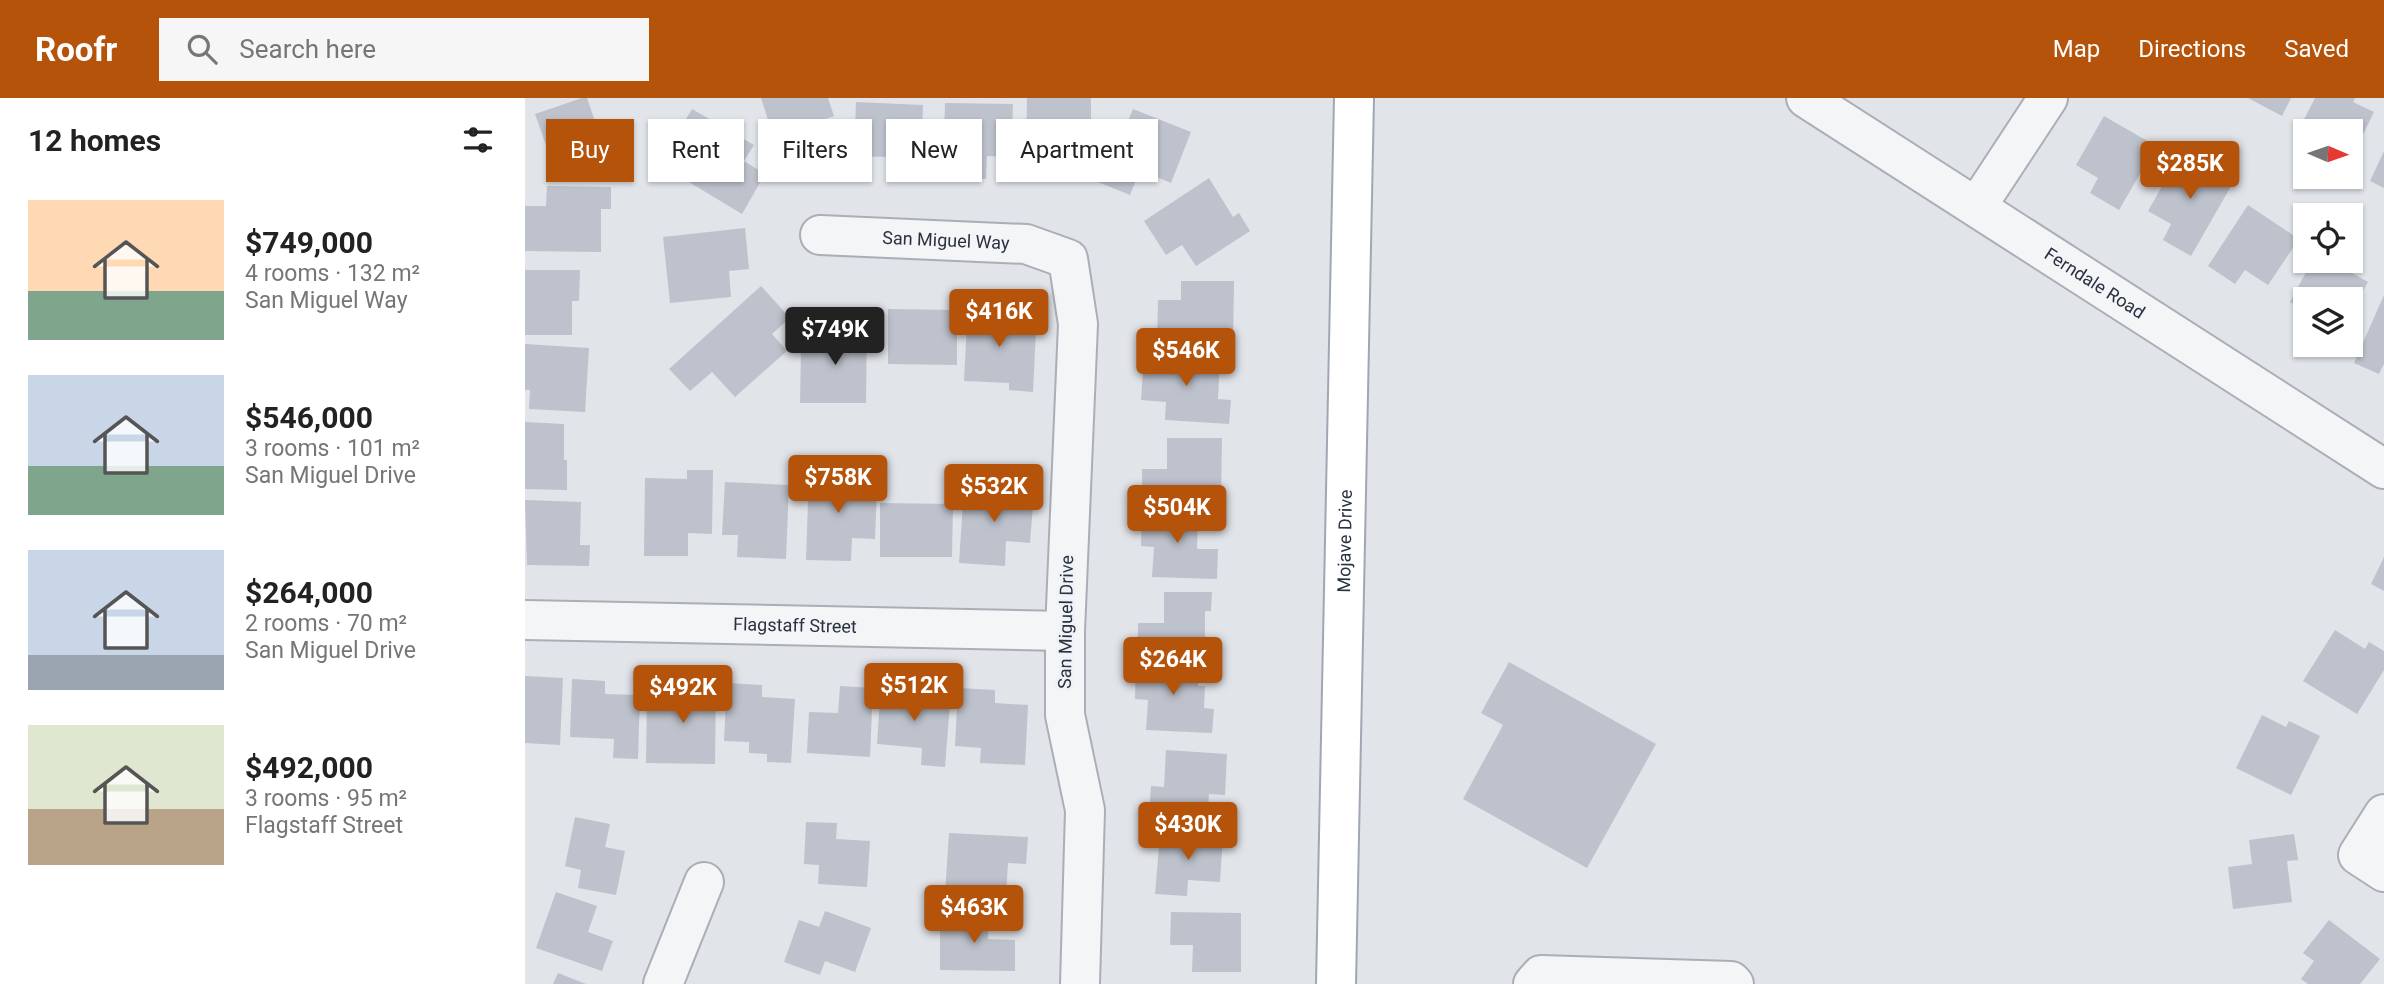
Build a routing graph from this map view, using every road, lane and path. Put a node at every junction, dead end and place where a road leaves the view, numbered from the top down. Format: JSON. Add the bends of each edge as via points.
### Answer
{"nodes":[{"id":1,"x":1354,"y":98,"type":"edge"},
{"id":2,"x":1806,"y":98,"type":"edge"},
{"id":3,"x":2048,"y":98,"type":"edge"},
{"id":4,"x":1977,"y":206,"type":"junction"},
{"id":5,"x":820,"y":235,"type":"dead end"},
{"id":6,"x":1068,"y":258,"type":"joint"},
{"id":7,"x":2384,"y":469,"type":"edge"},
{"id":8,"x":525,"y":620,"type":"edge"},
{"id":9,"x":1065,"y":631,"type":"junction"},
{"id":10,"x":2384,"y":814,"type":"edge"},
{"id":11,"x":2384,"y":872,"type":"edge"},
{"id":12,"x":704,"y":882,"type":"dead end"},
{"id":13,"x":1593,"y":980,"type":"edge"},
{"id":14,"x":1677,"y":982,"type":"edge"},
{"id":15,"x":663,"y":984,"type":"edge"},
{"id":16,"x":1080,"y":984,"type":"edge"},
{"id":17,"x":1336,"y":984,"type":"edge"},
{"id":18,"x":1534,"y":984,"type":"edge"},
{"id":19,"x":1734,"y":984,"type":"edge"}],
"edges":[{"from":1,"to":17,"type":"main road","name":"Mojave Drive"},
{"from":2,"to":4,"type":"street","name":"Ferndale Road"},
{"from":3,"to":4,"type":"street"},
{"from":4,"to":7,"type":"street","name":"Ferndale Road"},
{"from":5,"to":6,"type":"street","name":"San Miguel Way","via":[[1026,244]]},
{"from":6,"to":9,"type":"street","name":"San Miguel Drive","via":[[1078,324]]},
{"from":8,"to":9,"type":"street","name":"Flagstaff Street"},
{"from":9,"to":16,"type":"street","name":"San Miguel Drive","via":[[1065,715],[1085,810]]},
{"from":10,"to":11,"type":"street","via":[[2358,855]]},
{"from":12,"to":15,"type":"street"},
{"from":13,"to":14,"type":"street"},
{"from":13,"to":18,"type":"street","via":[[1541,975]]},
{"from":14,"to":19,"type":"street"}]}
